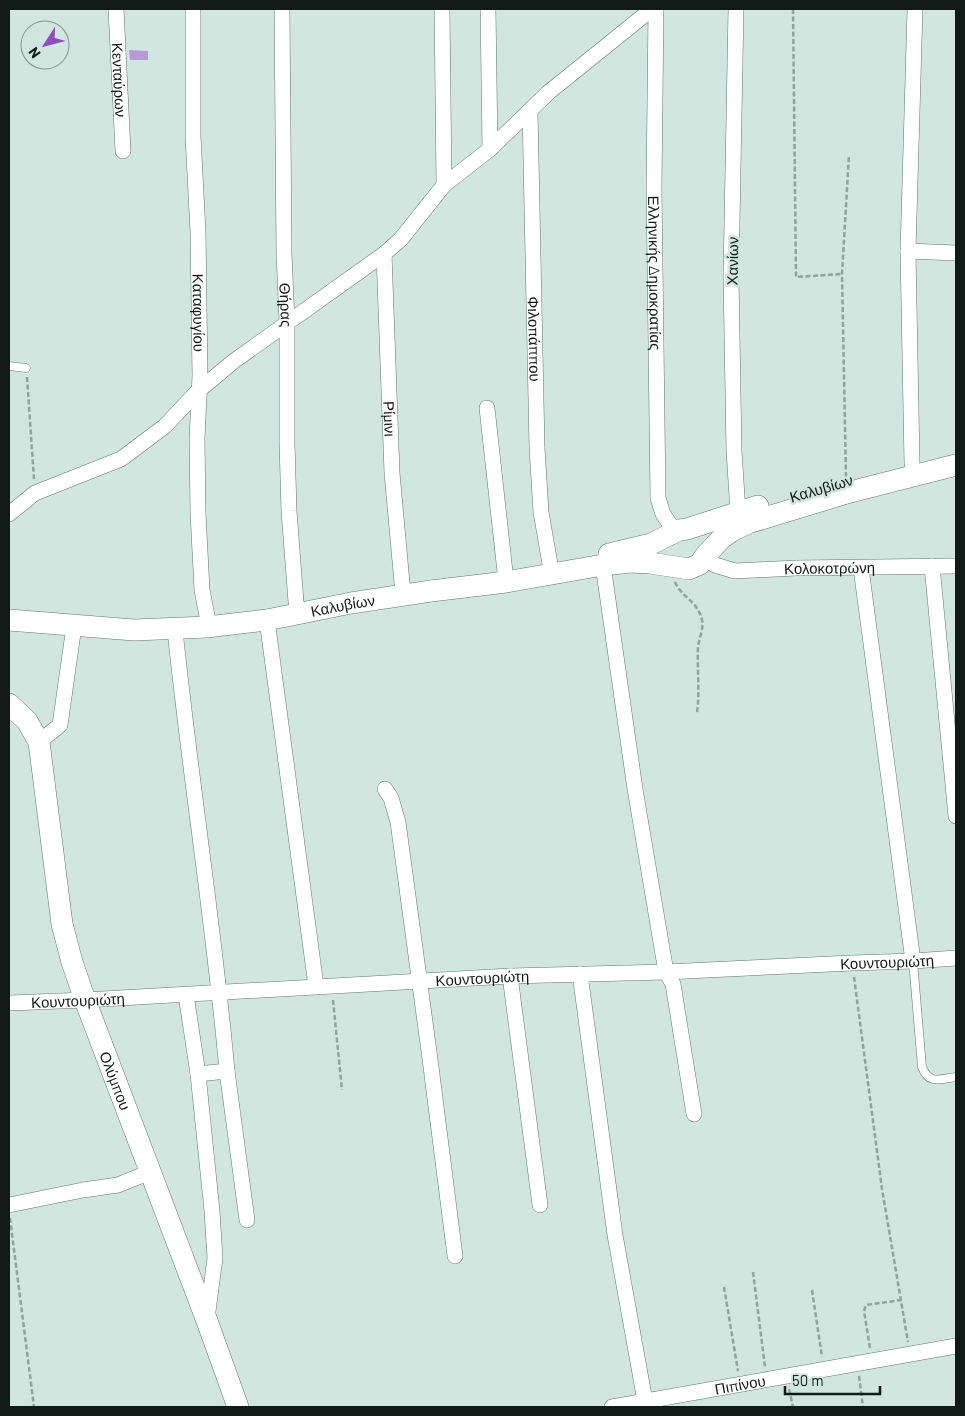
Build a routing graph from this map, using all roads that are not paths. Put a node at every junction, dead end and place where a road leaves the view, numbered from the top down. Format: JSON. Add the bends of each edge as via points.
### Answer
{"nodes":[{"id":1,"x":116,"y":9,"type":"edge"},
{"id":2,"x":193,"y":9,"type":"edge"},
{"id":3,"x":282,"y":9,"type":"edge"},
{"id":4,"x":442,"y":9,"type":"edge"},
{"id":5,"x":488,"y":9,"type":"edge"},
{"id":6,"x":652,"y":9,"type":"edge"},
{"id":7,"x":656,"y":9,"type":"edge"},
{"id":8,"x":736,"y":9,"type":"edge"},
{"id":9,"x":915,"y":9,"type":"edge"},
{"id":10,"x":530,"y":111,"type":"junction"},
{"id":11,"x":490,"y":149,"type":"junction"},
{"id":12,"x":123,"y":151,"type":"dead end"},
{"id":13,"x":444,"y":185,"type":"junction"},
{"id":14,"x":908,"y":251,"type":"junction"},
{"id":15,"x":956,"y":253,"type":"edge"},
{"id":16,"x":384,"y":254,"type":"junction"},
{"id":17,"x":287,"y":322,"type":"junction"},
{"id":18,"x":9,"y":366,"type":"edge"},
{"id":19,"x":26,"y":368,"type":"road end"},
{"id":20,"x":198,"y":391,"type":"junction"},
{"id":21,"x":487,"y":408,"type":"dead end"},
{"id":22,"x":956,"y":452,"type":"edge"},
{"id":23,"x":912,"y":463,"type":"junction"},
{"id":24,"x":956,"y":465,"type":"edge"},
{"id":25,"x":738,"y":512,"type":"junction"},
{"id":26,"x":9,"y":514,"type":"edge"},
{"id":27,"x":678,"y":532,"type":"junction"},
{"id":28,"x":704,"y":557,"type":"junction"},
{"id":29,"x":550,"y":564,"type":"junction"},
{"id":30,"x":603,"y":564,"type":"junction"},
{"id":31,"x":932,"y":566,"type":"junction"},
{"id":32,"x":956,"y":566,"type":"edge"},
{"id":33,"x":679,"y":568,"type":"junction"},
{"id":34,"x":862,"y":568,"type":"junction"},
{"id":35,"x":504,"y":572,"type":"junction"},
{"id":36,"x":402,"y":584,"type":"junction"},
{"id":37,"x":296,"y":602,"type":"junction"},
{"id":38,"x":9,"y":610,"type":"edge"},
{"id":39,"x":207,"y":616,"type":"junction"},
{"id":40,"x":9,"y":620,"type":"edge"},
{"id":41,"x":267,"y":620,"type":"junction"},
{"id":42,"x":74,"y":626,"type":"junction"},
{"id":43,"x":175,"y":630,"type":"junction"},
{"id":44,"x":9,"y":704,"type":"edge"},
{"id":45,"x":39,"y":742,"type":"junction"},
{"id":46,"x":385,"y":790,"type":"dead end"},
{"id":47,"x":956,"y":816,"type":"edge"},
{"id":48,"x":956,"y":958,"type":"edge"},
{"id":49,"x":913,"y":962,"type":"junction"},
{"id":50,"x":666,"y":972,"type":"junction"},
{"id":51,"x":580,"y":974,"type":"junction"},
{"id":52,"x":510,"y":976,"type":"junction"},
{"id":53,"x":418,"y":981,"type":"junction"},
{"id":54,"x":316,"y":986,"type":"junction"},
{"id":55,"x":220,"y":992,"type":"junction"},
{"id":56,"x":186,"y":995,"type":"junction"},
{"id":57,"x":85,"y":1000,"type":"junction"},
{"id":58,"x":9,"y":1003,"type":"edge"},
{"id":59,"x":227,"y":1072,"type":"junction"},
{"id":60,"x":198,"y":1074,"type":"junction"},
{"id":61,"x":956,"y":1077,"type":"edge"},
{"id":62,"x":694,"y":1114,"type":"dead end"},
{"id":63,"x":150,"y":1172,"type":"junction"},
{"id":64,"x":540,"y":1205,"type":"dead end"},
{"id":65,"x":9,"y":1211,"type":"edge"},
{"id":66,"x":247,"y":1220,"type":"dead end"},
{"id":67,"x":454,"y":1256,"type":"dead end"},
{"id":68,"x":207,"y":1320,"type":"junction"},
{"id":69,"x":956,"y":1346,"type":"edge"},
{"id":70,"x":645,"y":1401,"type":"junction"},
{"id":71,"x":238,"y":1407,"type":"edge"},
{"id":72,"x":612,"y":1407,"type":"edge"}],
"edges":[{"from":1,"to":12,"type":"street","name":"Κενταύρων"},
{"from":2,"to":20,"type":"street","name":"Καταφυγίου"},
{"from":3,"to":17,"type":"street","name":"Θήρας"},
{"from":4,"to":13,"type":"street"},
{"from":5,"to":11,"type":"street"},
{"from":6,"to":10,"type":"street"},
{"from":7,"to":27,"type":"street","name":"Ελληνικής Δημοκρατίας","via":[[654,188],[658,498],[663,514]]},
{"from":8,"to":25,"type":"street","name":"Χανίων","via":[[731,277]]},
{"from":9,"to":14,"type":"street"},
{"from":10,"to":11,"type":"street"},
{"from":10,"to":29,"type":"street","name":"Φιλοπάππου","via":[[537,448],[541,512]]},
{"from":11,"to":13,"type":"street"},
{"from":13,"to":16,"type":"street"},
{"from":14,"to":15,"type":"street"},
{"from":14,"to":23,"type":"street"},
{"from":16,"to":17,"type":"street"},
{"from":16,"to":36,"type":"street","name":"Ρίμινι","via":[[392,473]]},
{"from":17,"to":20,"type":"street"},
{"from":17,"to":37,"type":"street","name":"Θήρας","via":[[289,511]]},
{"from":18,"to":19,"type":"lane"},
{"from":20,"to":26,"type":"street","via":[[165,426],[121,459],[35,493]]},
{"from":20,"to":39,"type":"street","name":"Καταφυγίου","via":[[198,513],[202,590]]},
{"from":21,"to":35,"type":"street"},
{"from":22,"to":23,"type":"main road","name":"Καλυβίων"},
{"from":23,"to":25,"type":"main road","name":"Καλυβίων"},
{"from":24,"to":28,"type":"main road","name":"Καλυβίων","via":[[748,523],[722,538]]},
{"from":25,"to":27,"type":"main road","name":"Καλυβίων"},
{"from":27,"to":28,"type":"main road","via":[[693,530],[703,538]]},
{"from":27,"to":29,"type":"main road","name":"Καλυβίων","via":[[633,549]]},
{"from":27,"to":33,"type":"main road","via":[[666,546],[666,552]]},
{"from":28,"to":33,"type":"main road","name":"Καλυβίων","via":[[695,568]]},
{"from":28,"to":34,"type":"street","name":"Κολοκοτρώνη","via":[[715,565],[736,571]]},
{"from":29,"to":35,"type":"main road","name":"Καλυβίων"},
{"from":30,"to":33,"type":"main road","name":"Καλυβίων","via":[[650,563]]},
{"from":30,"to":41,"type":"main road","name":"Καλυβίων"},
{"from":30,"to":50,"type":"street","via":[[635,789]]},
{"from":31,"to":32,"type":"street","name":"Κολοκοτρώνη"},
{"from":31,"to":34,"type":"street","name":"Κολοκοτρώνη"},
{"from":31,"to":47,"type":"street"},
{"from":34,"to":49,"type":"street"},
{"from":35,"to":36,"type":"main road","name":"Καλυβίων"},
{"from":36,"to":37,"type":"main road","name":"Καλυβίων"},
{"from":37,"to":39,"type":"main road","name":"Καλυβίων"},
{"from":38,"to":39,"type":"main road","name":"Καλυβίων","via":[[133,617]]},
{"from":40,"to":42,"type":"main road","name":"Καλυβίων"},
{"from":41,"to":43,"type":"main road","name":"Καλυβίων"},
{"from":41,"to":54,"type":"street"},
{"from":42,"to":43,"type":"main road","name":"Καλυβίων"},
{"from":42,"to":45,"type":"street","via":[[60,725]]},
{"from":43,"to":55,"type":"street"},
{"from":44,"to":45,"type":"main road","via":[[27,721]]},
{"from":45,"to":57,"type":"main road","name":"Ολύμπου","via":[[62,924]]},
{"from":46,"to":53,"type":"street","via":[[391,798],[398,822]]},
{"from":48,"to":49,"type":"street","name":"Κουντουριώτη"},
{"from":49,"to":50,"type":"street","name":"Κουντουριώτη"},
{"from":49,"to":61,"type":"lane","via":[[922,1067],[932,1080]]},
{"from":50,"to":51,"type":"street","name":"Κουντουριώτη"},
{"from":50,"to":62,"type":"street","via":[[673,984]]},
{"from":51,"to":52,"type":"street","name":"Κουντουριώτη"},
{"from":51,"to":70,"type":"street","via":[[615,1235]]},
{"from":52,"to":53,"type":"street","name":"Κουντουριώτη"},
{"from":52,"to":64,"type":"street"},
{"from":53,"to":54,"type":"street","name":"Κουντουριώτη"},
{"from":53,"to":67,"type":"street"},
{"from":54,"to":55,"type":"street","name":"Κουντουριώτη"},
{"from":55,"to":56,"type":"street","name":"Κουντουριώτη"},
{"from":55,"to":59,"type":"street"},
{"from":56,"to":57,"type":"street","name":"Κουντουριώτη"},
{"from":56,"to":60,"type":"street"},
{"from":57,"to":58,"type":"street","name":"Κουντουριώτη"},
{"from":57,"to":63,"type":"main road","name":"Ολύμπου"},
{"from":59,"to":60,"type":"street"},
{"from":59,"to":66,"type":"street"},
{"from":60,"to":68,"type":"street","via":[[215,1258]]},
{"from":63,"to":65,"type":"street","via":[[118,1185],[83,1190]]},
{"from":63,"to":68,"type":"main road","name":"Ολύμπου"},
{"from":68,"to":71,"type":"main road","name":"Ολύμπου"},
{"from":69,"to":70,"type":"street","name":"Πιπίνου"},
{"from":70,"to":72,"type":"street","name":"Πιπίνου"}]}
